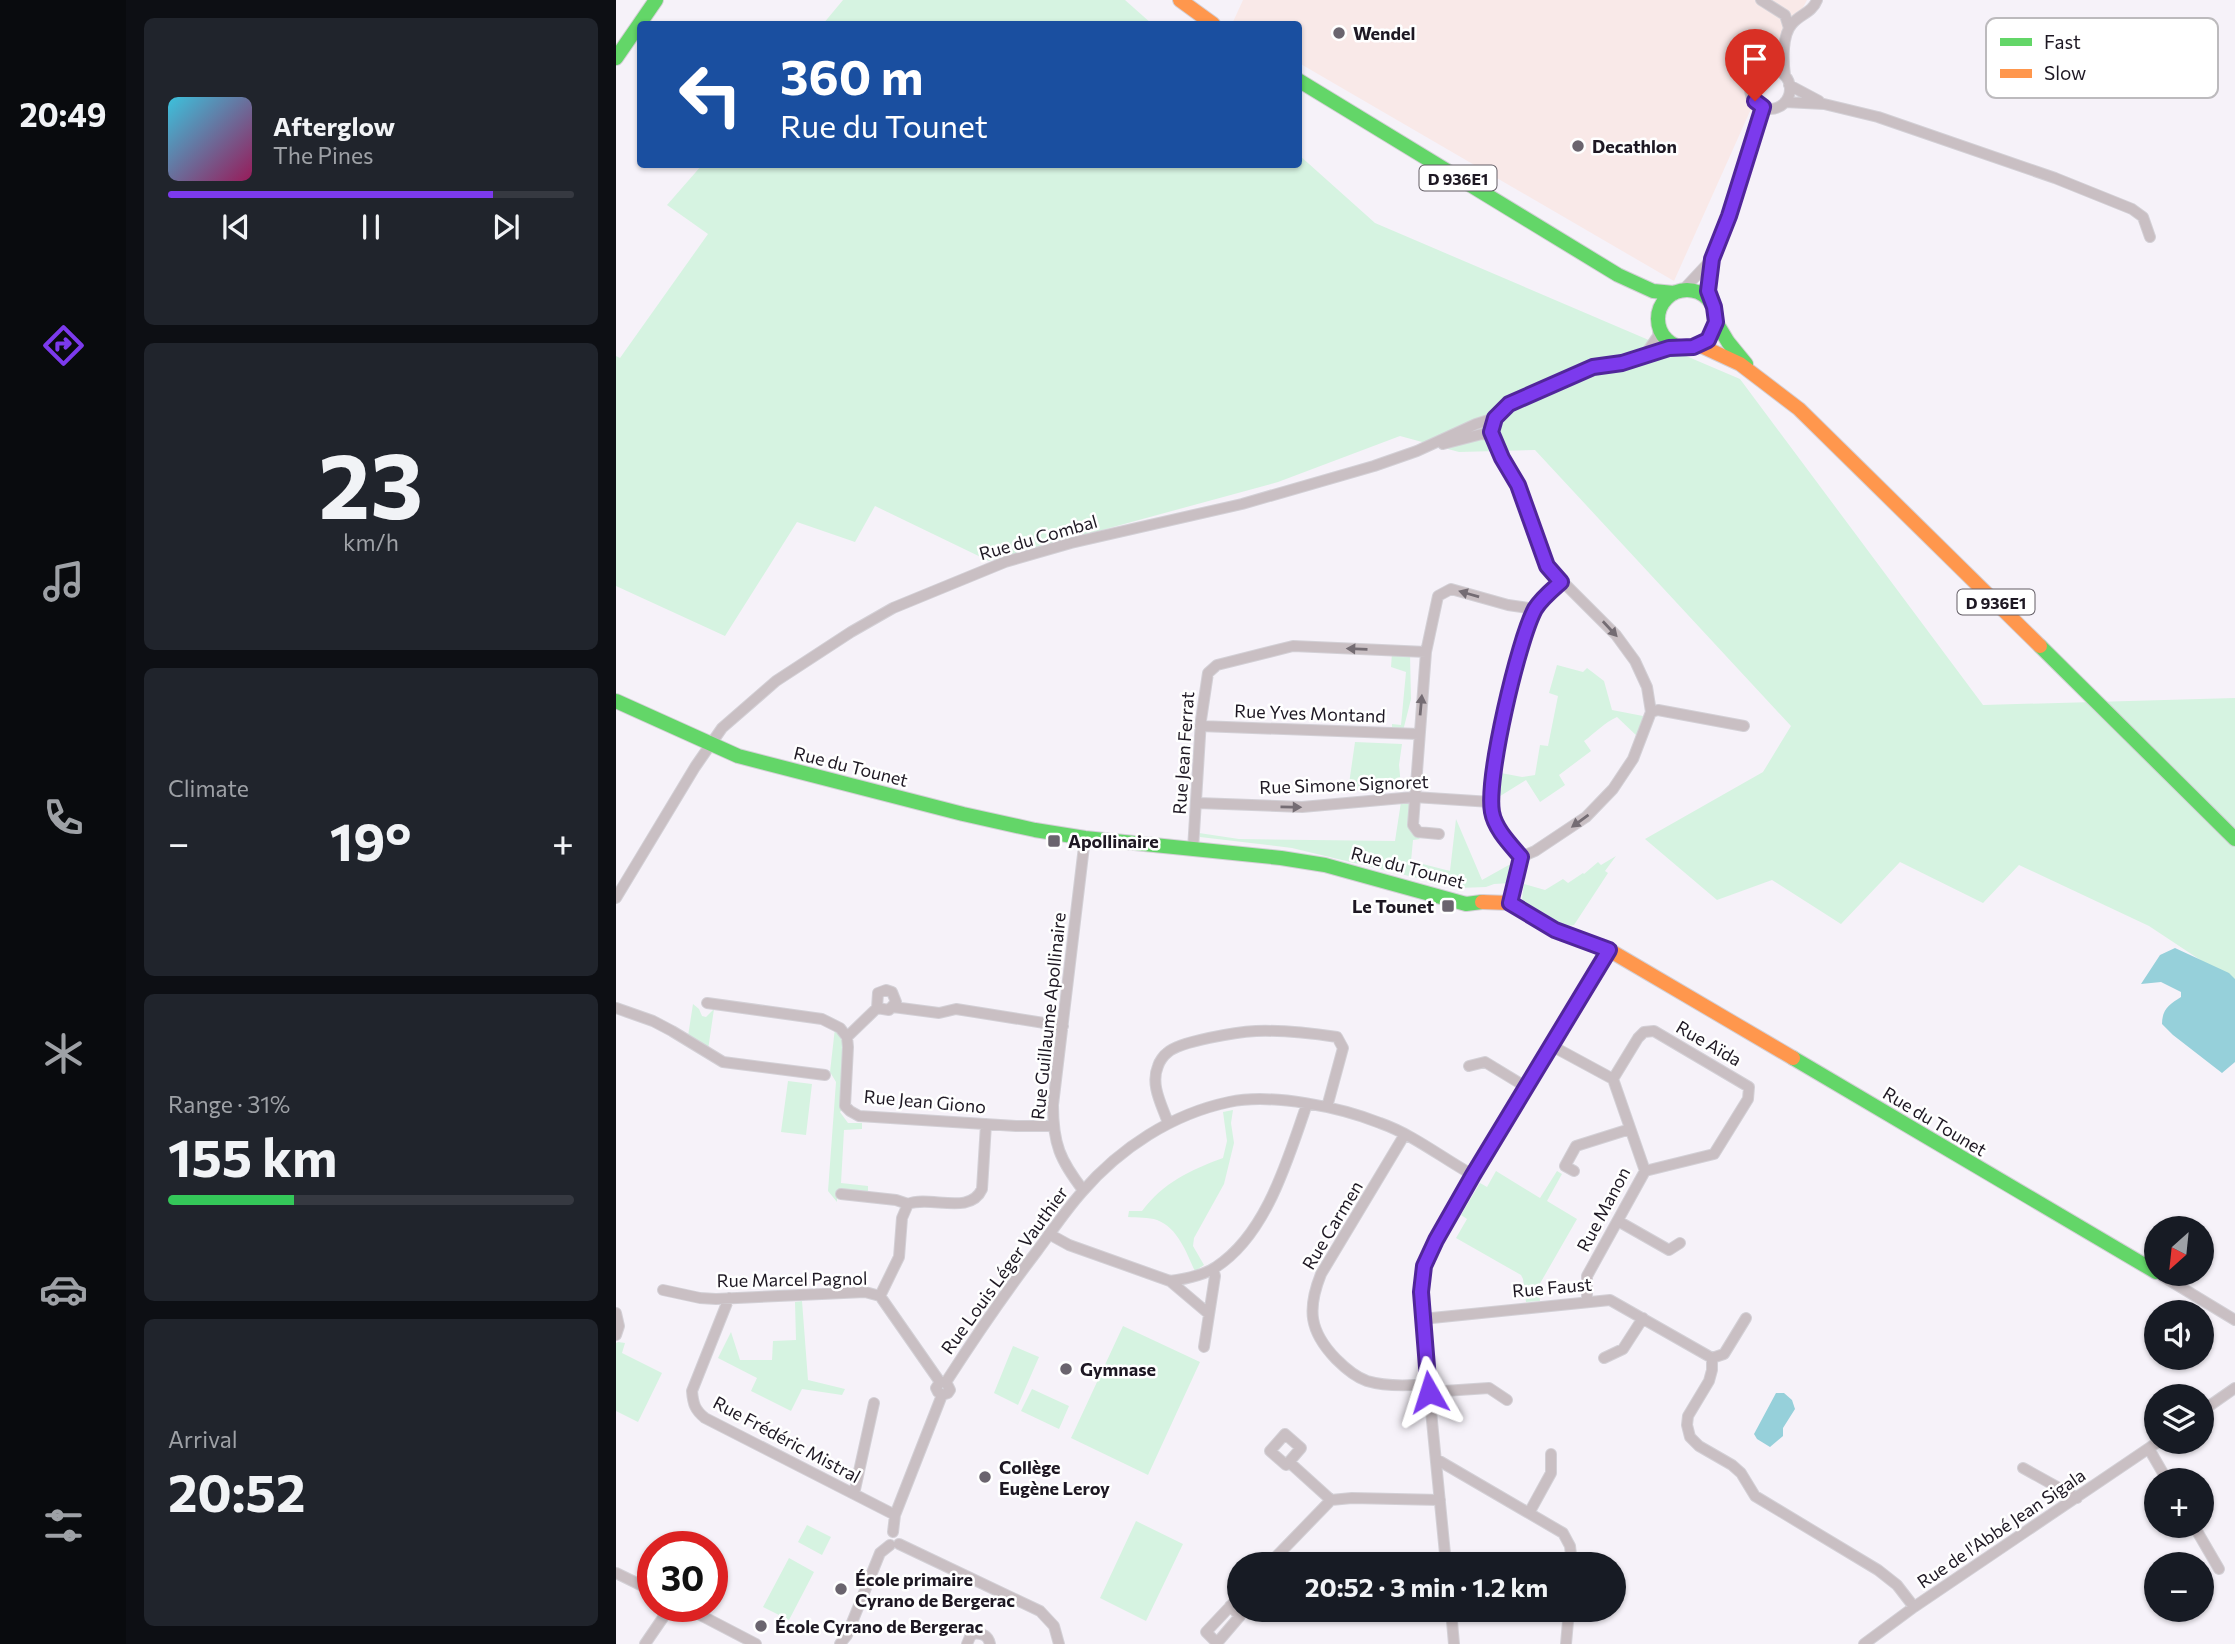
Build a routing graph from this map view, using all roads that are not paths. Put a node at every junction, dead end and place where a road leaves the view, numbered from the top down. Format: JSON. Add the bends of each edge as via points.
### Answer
{"nodes":[{"id":1,"x":656,"y":0,"type":"edge"},
{"id":2,"x":1180,"y":0,"type":"edge"},
{"id":3,"x":1761,"y":0,"type":"edge"},
{"id":4,"x":1816,"y":0,"type":"edge"},
{"id":5,"x":642,"y":21,"type":"edge"},
{"id":6,"x":1209,"y":21,"type":"edge"},
{"id":7,"x":637,"y":28,"type":"edge"},
{"id":8,"x":1789,"y":28,"type":"junction"},
{"id":9,"x":1785,"y":48,"type":"junction"},
{"id":10,"x":616,"y":58,"type":"edge"},
{"id":11,"x":1767,"y":69,"type":"junction"},
{"id":12,"x":1787,"y":80,"type":"junction"},
{"id":13,"x":1302,"y":82,"type":"edge"},
{"id":14,"x":1786,"y":102,"type":"junction"},
{"id":15,"x":1824,"y":104,"type":"junction"},
{"id":16,"x":1763,"y":107,"type":"junction"},
{"id":17,"x":2150,"y":237,"type":"dead end"},
{"id":18,"x":1712,"y":259,"type":"junction"},
{"id":19,"x":1618,"y":275,"type":"junction"},
{"id":20,"x":1679,"y":291,"type":"junction"},
{"id":21,"x":1710,"y":300,"type":"junction"},
{"id":22,"x":1659,"y":321,"type":"junction"},
{"id":23,"x":1716,"y":322,"type":"junction"},
{"id":24,"x":1699,"y":345,"type":"junction"},
{"id":25,"x":1679,"y":347,"type":"junction"},
{"id":26,"x":1645,"y":355,"type":"junction"},
{"id":27,"x":1752,"y":371,"type":"junction"},
{"id":28,"x":1495,"y":418,"type":"junction"},
{"id":29,"x":1492,"y":435,"type":"junction"},
{"id":30,"x":1417,"y":450,"type":"junction"},
{"id":31,"x":1561,"y":582,"type":"junction"},
{"id":32,"x":1535,"y":609,"type":"junction"},
{"id":33,"x":1426,"y":652,"type":"junction"},
{"id":34,"x":616,"y":701,"type":"edge"},
{"id":35,"x":1651,"y":712,"type":"junction"},
{"id":36,"x":1200,"y":726,"type":"junction"},
{"id":37,"x":1744,"y":726,"type":"dead end"},
{"id":38,"x":1419,"y":734,"type":"junction"},
{"id":39,"x":711,"y":744,"type":"junction"},
{"id":40,"x":1414,"y":797,"type":"junction"},
{"id":41,"x":1492,"y":802,"type":"junction"},
{"id":42,"x":1198,"y":803,"type":"junction"},
{"id":43,"x":1439,"y":834,"type":"dead end"},
{"id":44,"x":1085,"y":838,"type":"junction"},
{"id":45,"x":2235,"y":839,"type":"edge"},
{"id":46,"x":1194,"y":849,"type":"junction"},
{"id":47,"x":1521,"y":857,"type":"junction"},
{"id":48,"x":616,"y":898,"type":"edge"},
{"id":49,"x":1510,"y":903,"type":"junction"},
{"id":50,"x":1609,"y":950,"type":"junction"},
{"id":51,"x":707,"y":1003,"type":"dead end"},
{"id":52,"x":893,"y":1007,"type":"junction"},
{"id":53,"x":877,"y":1008,"type":"junction"},
{"id":54,"x":616,"y":1009,"type":"edge"},
{"id":55,"x":1063,"y":1026,"type":"junction"},
{"id":56,"x":847,"y":1037,"type":"junction"},
{"id":57,"x":1552,"y":1046,"type":"junction"},
{"id":58,"x":1469,"y":1066,"type":"dead end"},
{"id":59,"x":825,"y":1075,"type":"dead end"},
{"id":60,"x":1613,"y":1079,"type":"junction"},
{"id":61,"x":1526,"y":1087,"type":"junction"},
{"id":62,"x":1307,"y":1104,"type":"junction"},
{"id":63,"x":1328,"y":1107,"type":"junction"},
{"id":64,"x":986,"y":1124,"type":"junction"},
{"id":65,"x":1168,"y":1124,"type":"junction"},
{"id":66,"x":1053,"y":1126,"type":"junction"},
{"id":67,"x":1630,"y":1129,"type":"junction"},
{"id":68,"x":1405,"y":1134,"type":"junction"},
{"id":69,"x":1574,"y":1171,"type":"dead end"},
{"id":70,"x":1645,"y":1171,"type":"junction"},
{"id":71,"x":1473,"y":1175,"type":"junction"},
{"id":72,"x":1083,"y":1190,"type":"junction"},
{"id":73,"x":841,"y":1194,"type":"dead end"},
{"id":74,"x":908,"y":1204,"type":"junction"},
{"id":75,"x":1618,"y":1221,"type":"junction"},
{"id":76,"x":1049,"y":1234,"type":"junction"},
{"id":77,"x":1680,"y":1243,"type":"dead end"},
{"id":78,"x":2144,"y":1265,"type":"edge"},
{"id":79,"x":1213,"y":1269,"type":"junction"},
{"id":80,"x":1170,"y":1281,"type":"junction"},
{"id":81,"x":2179,"y":1286,"type":"edge"},
{"id":82,"x":663,"y":1290,"type":"dead end"},
{"id":83,"x":880,"y":1296,"type":"junction"},
{"id":84,"x":729,"y":1298,"type":"junction"},
{"id":85,"x":1587,"y":1301,"type":"junction"},
{"id":86,"x":616,"y":1313,"type":"edge"},
{"id":87,"x":1209,"y":1314,"type":"junction"},
{"id":88,"x":1643,"y":1318,"type":"junction"},
{"id":89,"x":1746,"y":1318,"type":"dead end"},
{"id":90,"x":1422,"y":1319,"type":"junction"},
{"id":91,"x":2235,"y":1320,"type":"edge"},
{"id":92,"x":616,"y":1335,"type":"edge"},
{"id":93,"x":1204,"y":1347,"type":"dead end"},
{"id":94,"x":1604,"y":1358,"type":"dead end"},
{"id":95,"x":1712,"y":1358,"type":"junction"},
{"id":96,"x":943,"y":1382,"type":"junction"},
{"id":97,"x":1428,"y":1388,"type":"junction"},
{"id":98,"x":2235,"y":1388,"type":"edge"},
{"id":99,"x":1507,"y":1399,"type":"dead end"},
{"id":100,"x":874,"y":1402,"type":"dead end"},
{"id":101,"x":2214,"y":1403,"type":"edge"},
{"id":102,"x":2144,"y":1452,"type":"edge"},
{"id":103,"x":1551,"y":1454,"type":"dead end"},
{"id":104,"x":1436,"y":1459,"type":"junction"},
{"id":105,"x":1289,"y":1462,"type":"dead end"},
{"id":106,"x":2022,"y":1468,"type":"dead end"},
{"id":107,"x":854,"y":1494,"type":"junction"},
{"id":108,"x":2077,"y":1498,"type":"junction"},
{"id":109,"x":1331,"y":1500,"type":"junction"},
{"id":110,"x":1440,"y":1500,"type":"junction"},
{"id":111,"x":1529,"y":1513,"type":"junction"},
{"id":112,"x":895,"y":1515,"type":"junction"},
{"id":113,"x":2201,"y":1538,"type":"edge"},
{"id":114,"x":895,"y":1544,"type":"junction"},
{"id":115,"x":1281,"y":1552,"type":"edge"},
{"id":116,"x":1445,"y":1552,"type":"edge"},
{"id":117,"x":1571,"y":1552,"type":"edge"},
{"id":118,"x":2219,"y":1569,"type":"dead end"},
{"id":119,"x":616,"y":1573,"type":"edge"},
{"id":120,"x":637,"y":1583,"type":"edge"},
{"id":121,"x":1913,"y":1607,"type":"junction"},
{"id":122,"x":660,"y":1622,"type":"edge"},
{"id":123,"x":713,"y":1622,"type":"edge"},
{"id":124,"x":1452,"y":1622,"type":"edge"},
{"id":125,"x":1568,"y":1622,"type":"edge"},
{"id":126,"x":645,"y":1644,"type":"edge"},
{"id":127,"x":755,"y":1644,"type":"edge"},
{"id":128,"x":840,"y":1644,"type":"edge"},
{"id":129,"x":967,"y":1644,"type":"edge"},
{"id":130,"x":990,"y":1644,"type":"edge"},
{"id":131,"x":1059,"y":1644,"type":"edge"},
{"id":132,"x":1454,"y":1644,"type":"edge"},
{"id":133,"x":1566,"y":1644,"type":"edge"},
{"id":134,"x":1864,"y":1644,"type":"edge"}],
"edges":[{"from":1,"to":5,"type":"street"},
{"from":2,"to":6,"type":"street"},
{"from":3,"to":8,"type":"street","via":[[1786,15]]},
{"from":4,"to":8,"type":"street"},
{"from":7,"to":10,"type":"street"},
{"from":8,"to":9,"type":"street"},
{"from":9,"to":11,"type":"street"},
{"from":9,"to":12,"type":"street"},
{"from":11,"to":12,"type":"street","via":[[1777,70]]},
{"from":11,"to":16,"type":"street","via":[[1759,72],[1750,87]]},
{"from":12,"to":14,"type":"street","via":[[1790,93]]},
{"from":12,"to":15,"type":"street"},
{"from":13,"to":19,"type":"street","number":"D 936E1"},
{"from":14,"to":15,"type":"street"},
{"from":14,"to":16,"type":"street"},
{"from":15,"to":17,"type":"street","via":[[1959,144],[2132,209],[2143,217]]},
{"from":16,"to":18,"type":"street"},
{"from":18,"to":20,"type":"street"},
{"from":18,"to":21,"type":"street"},
{"from":19,"to":20,"type":"street","number":"D 936E1","via":[[1653,291]]},
{"from":19,"to":22,"type":"street","number":"D 936E1","via":[[1655,310]]},
{"from":20,"to":21,"type":"street","via":[[1702,294]]},
{"from":20,"to":22,"type":"street","via":[[1663,303]]},
{"from":21,"to":23,"type":"street"},
{"from":22,"to":25,"type":"street","via":[[1670,342]]},
{"from":22,"to":26,"type":"street","via":[[1658,336]]},
{"from":23,"to":24,"type":"street","via":[[1708,340]]},
{"from":23,"to":27,"type":"street","number":"D 936E1"},
{"from":24,"to":25,"type":"street"},
{"from":24,"to":27,"type":"street","number":"D 936E1"},
{"from":25,"to":26,"type":"street","name":"Rue du Combal"},
{"from":26,"to":28,"type":"street","name":"Rue du Combal","via":[[1577,373],[1509,404]]},
{"from":27,"to":45,"type":"street","number":"D 936E1","via":[[1853,461]]},
{"from":28,"to":29,"type":"street"},
{"from":28,"to":30,"type":"street","name":"Rue du Combal"},
{"from":29,"to":30,"type":"street","name":"Rue du Combal"},
{"from":29,"to":31,"type":"street","via":[[1518,485],[1547,566]]},
{"from":30,"to":39,"type":"street","name":"Rue du Combal","via":[[1242,504],[1072,543],[955,581],[893,608],[776,681]]},
{"from":31,"to":32,"type":"street"},
{"from":31,"to":35,"type":"street","one_way":true,"via":[[1616,635],[1635,661],[1647,687]]},
{"from":32,"to":33,"type":"street","one_way":true,"via":[[1451,589],[1443,592],[1435,605]]},
{"from":32,"to":41,"type":"street","via":[[1513,676],[1493,770]]},
{"from":33,"to":36,"type":"street","name":"Rue Jean Ferrat","one_way":true,"via":[[1293,646],[1217,665],[1208,673]]},
{"from":38,"to":33,"type":"street","one_way":true},
{"from":34,"to":39,"type":"street","name":"Rue du Tounet"},
{"from":35,"to":37,"type":"street"},
{"from":35,"to":47,"type":"street","one_way":true,"via":[[1633,759],[1613,789],[1586,817]]},
{"from":36,"to":38,"type":"street","name":"Rue Yves Montand"},
{"from":36,"to":42,"type":"street","name":"Rue Jean Ferrat"},
{"from":38,"to":40,"type":"street"},
{"from":39,"to":44,"type":"street","name":"Rue du Tounet","via":[[824,780],[1035,831]]},
{"from":39,"to":48,"type":"street","name":"Rue du Combal"},
{"from":40,"to":41,"type":"street","name":"Rue Simone Signoret"},
{"from":42,"to":40,"type":"street","name":"Rue Simone Signoret","one_way":true,"via":[[1303,807]]},
{"from":40,"to":43,"type":"street","via":[[1415,830]]},
{"from":41,"to":47,"type":"street","via":[[1492,814],[1503,835]]},
{"from":42,"to":46,"type":"street","name":"Rue Jean Ferrat"},
{"from":44,"to":46,"type":"street","name":"Rue du Tounet"},
{"from":44,"to":55,"type":"street","name":"Rue Guillaume Apollinaire"},
{"from":46,"to":49,"type":"street","name":"Rue du Tounet","via":[[1325,865],[1466,904]]},
{"from":47,"to":49,"type":"street"},
{"from":49,"to":50,"type":"street","name":"Rue du Tounet","via":[[1555,930]]},
{"from":50,"to":57,"type":"street"},
{"from":50,"to":78,"type":"street","name":"Rue du Tounet"},
{"from":51,"to":56,"type":"street","via":[[822,1019]]},
{"from":52,"to":53,"type":"street"},
{"from":52,"to":53,"type":"street","via":[[895,995],[886,990],[878,993]]},
{"from":52,"to":55,"type":"street","via":[[939,1013],[956,1009]]},
{"from":53,"to":56,"type":"street"},
{"from":54,"to":59,"type":"street","via":[[672,1031],[723,1062]]},
{"from":55,"to":66,"type":"street","name":"Rue Guillaume Apollinaire"},
{"from":56,"to":64,"type":"street","name":"Rue Jean Giono","via":[[844,1099],[850,1111],[869,1118]]},
{"from":57,"to":60,"type":"street"},
{"from":57,"to":61,"type":"street"},
{"from":58,"to":61,"type":"street","via":[[1485,1062]]},
{"from":60,"to":67,"type":"street","name":"Rue Manon"},
{"from":60,"to":70,"type":"street","name":"Rue Aïda","via":[[1638,1038],[1654,1031],[1749,1087],[1748,1099],[1714,1154]]},
{"from":61,"to":71,"type":"street"},
{"from":62,"to":63,"type":"street","name":"Rue Louis Léger Vauthier"},
{"from":62,"to":65,"type":"street","name":"Rue Louis Léger Vauthier","via":[[1231,1101]]},
{"from":62,"to":79,"type":"street","via":[[1271,1197],[1234,1253]]},
{"from":63,"to":65,"type":"street","via":[[1343,1048],[1337,1037],[1254,1031],[1189,1043],[1166,1053],[1155,1079]]},
{"from":63,"to":68,"type":"street","name":"Rue Louis Léger Vauthier"},
{"from":64,"to":66,"type":"street","name":"Rue Jean Giono"},
{"from":64,"to":74,"type":"street","via":[[978,1198],[962,1203],[921,1200]]},
{"from":65,"to":72,"type":"street","name":"Rue Louis Léger Vauthier","via":[[1115,1160]]},
{"from":66,"to":72,"type":"street","name":"Rue Guillaume Apollinaire","via":[[1065,1166]]},
{"from":67,"to":69,"type":"street","via":[[1576,1146],[1565,1166]]},
{"from":67,"to":70,"type":"street","name":"Rue Manon"},
{"from":68,"to":71,"type":"street","name":"Rue Louis Léger Vauthier"},
{"from":68,"to":97,"type":"street","name":"Rue Carmen","via":[[1321,1274],[1312,1295],[1312,1314],[1317,1335],[1346,1370],[1365,1380]]},
{"from":70,"to":75,"type":"street","name":"Rue Manon"},
{"from":71,"to":90,"type":"street","via":[[1424,1266]]},
{"from":72,"to":76,"type":"street","name":"Rue Louis Léger Vauthier"},
{"from":73,"to":74,"type":"street"},
{"from":74,"to":83,"type":"street","name":"Rue Marcel Pagnol","via":[[903,1211],[899,1257]]},
{"from":75,"to":77,"type":"street","via":[[1669,1250]]},
{"from":75,"to":85,"type":"street","name":"Rue Manon","via":[[1587,1276]]},
{"from":76,"to":80,"type":"street"},
{"from":76,"to":96,"type":"street","name":"Rue Louis Léger Vauthier"},
{"from":79,"to":80,"type":"street"},
{"from":79,"to":87,"type":"street"},
{"from":80,"to":87,"type":"street"},
{"from":81,"to":91,"type":"street","name":"Rue du Tounet"},
{"from":82,"to":84,"type":"street","name":"Rue Marcel Pagnol"},
{"from":83,"to":84,"type":"street","name":"Rue Marcel Pagnol","via":[[864,1292]]},
{"from":83,"to":96,"type":"street","name":"Rue Marcel Pagnol"},
{"from":84,"to":107,"type":"street","name":"Rue Frédéric Mistral","via":[[692,1391],[696,1411]]},
{"from":85,"to":88,"type":"street","name":"Rue Faust","via":[[1610,1300]]},
{"from":85,"to":90,"type":"street","name":"Rue Faust"},
{"from":86,"to":92,"type":"street"},
{"from":87,"to":93,"type":"street"},
{"from":88,"to":94,"type":"street","via":[[1623,1349]]},
{"from":88,"to":95,"type":"street","name":"Rue Faust"},
{"from":89,"to":95,"type":"street","via":[[1724,1354]]},
{"from":90,"to":97,"type":"street"},
{"from":95,"to":121,"type":"street","via":[[1709,1381],[1688,1416],[1690,1437],[1741,1473],[1755,1496],[1898,1585]]},
{"from":96,"to":112,"type":"street","name":"Rue Louis Léger Vauthier","via":[[950,1390],[942,1395]]},
{"from":97,"to":99,"type":"street","name":"Rue Carmen","via":[[1489,1388]]},
{"from":97,"to":104,"type":"street"},
{"from":98,"to":101,"type":"street"},
{"from":100,"to":107,"type":"street"},
{"from":102,"to":108,"type":"street","name":"Rue de l'Abbé Jean Sigala"},
{"from":103,"to":111,"type":"street","via":[[1551,1473]]},
{"from":104,"to":110,"type":"street"},
{"from":104,"to":111,"type":"street"},
{"from":105,"to":109,"type":"street"},
{"from":106,"to":108,"type":"street"},
{"from":107,"to":112,"type":"street","name":"Rue Frédéric Mistral"},
{"from":108,"to":121,"type":"street","name":"Rue de l'Abbé Jean Sigala"},
{"from":109,"to":110,"type":"street"},
{"from":109,"to":115,"type":"street"},
{"from":110,"to":116,"type":"street"},
{"from":111,"to":117,"type":"street","via":[[1563,1533]]},
{"from":112,"to":114,"type":"street","name":"Rue Louis Léger Vauthier","via":[[888,1540]]},
{"from":113,"to":118,"type":"street"},
{"from":114,"to":128,"type":"street","via":[[880,1553]]},
{"from":114,"to":131,"type":"street","via":[[1040,1611],[1054,1626]]},
{"from":119,"to":120,"type":"street"},
{"from":121,"to":134,"type":"street","name":"Rue de l'Abbé Jean Sigala"},
{"from":122,"to":126,"type":"street"},
{"from":123,"to":127,"type":"street"},
{"from":124,"to":132,"type":"street"},
{"from":125,"to":133,"type":"street"},
{"from":129,"to":130,"type":"street","via":[[974,1633],[983,1634]]}]}
